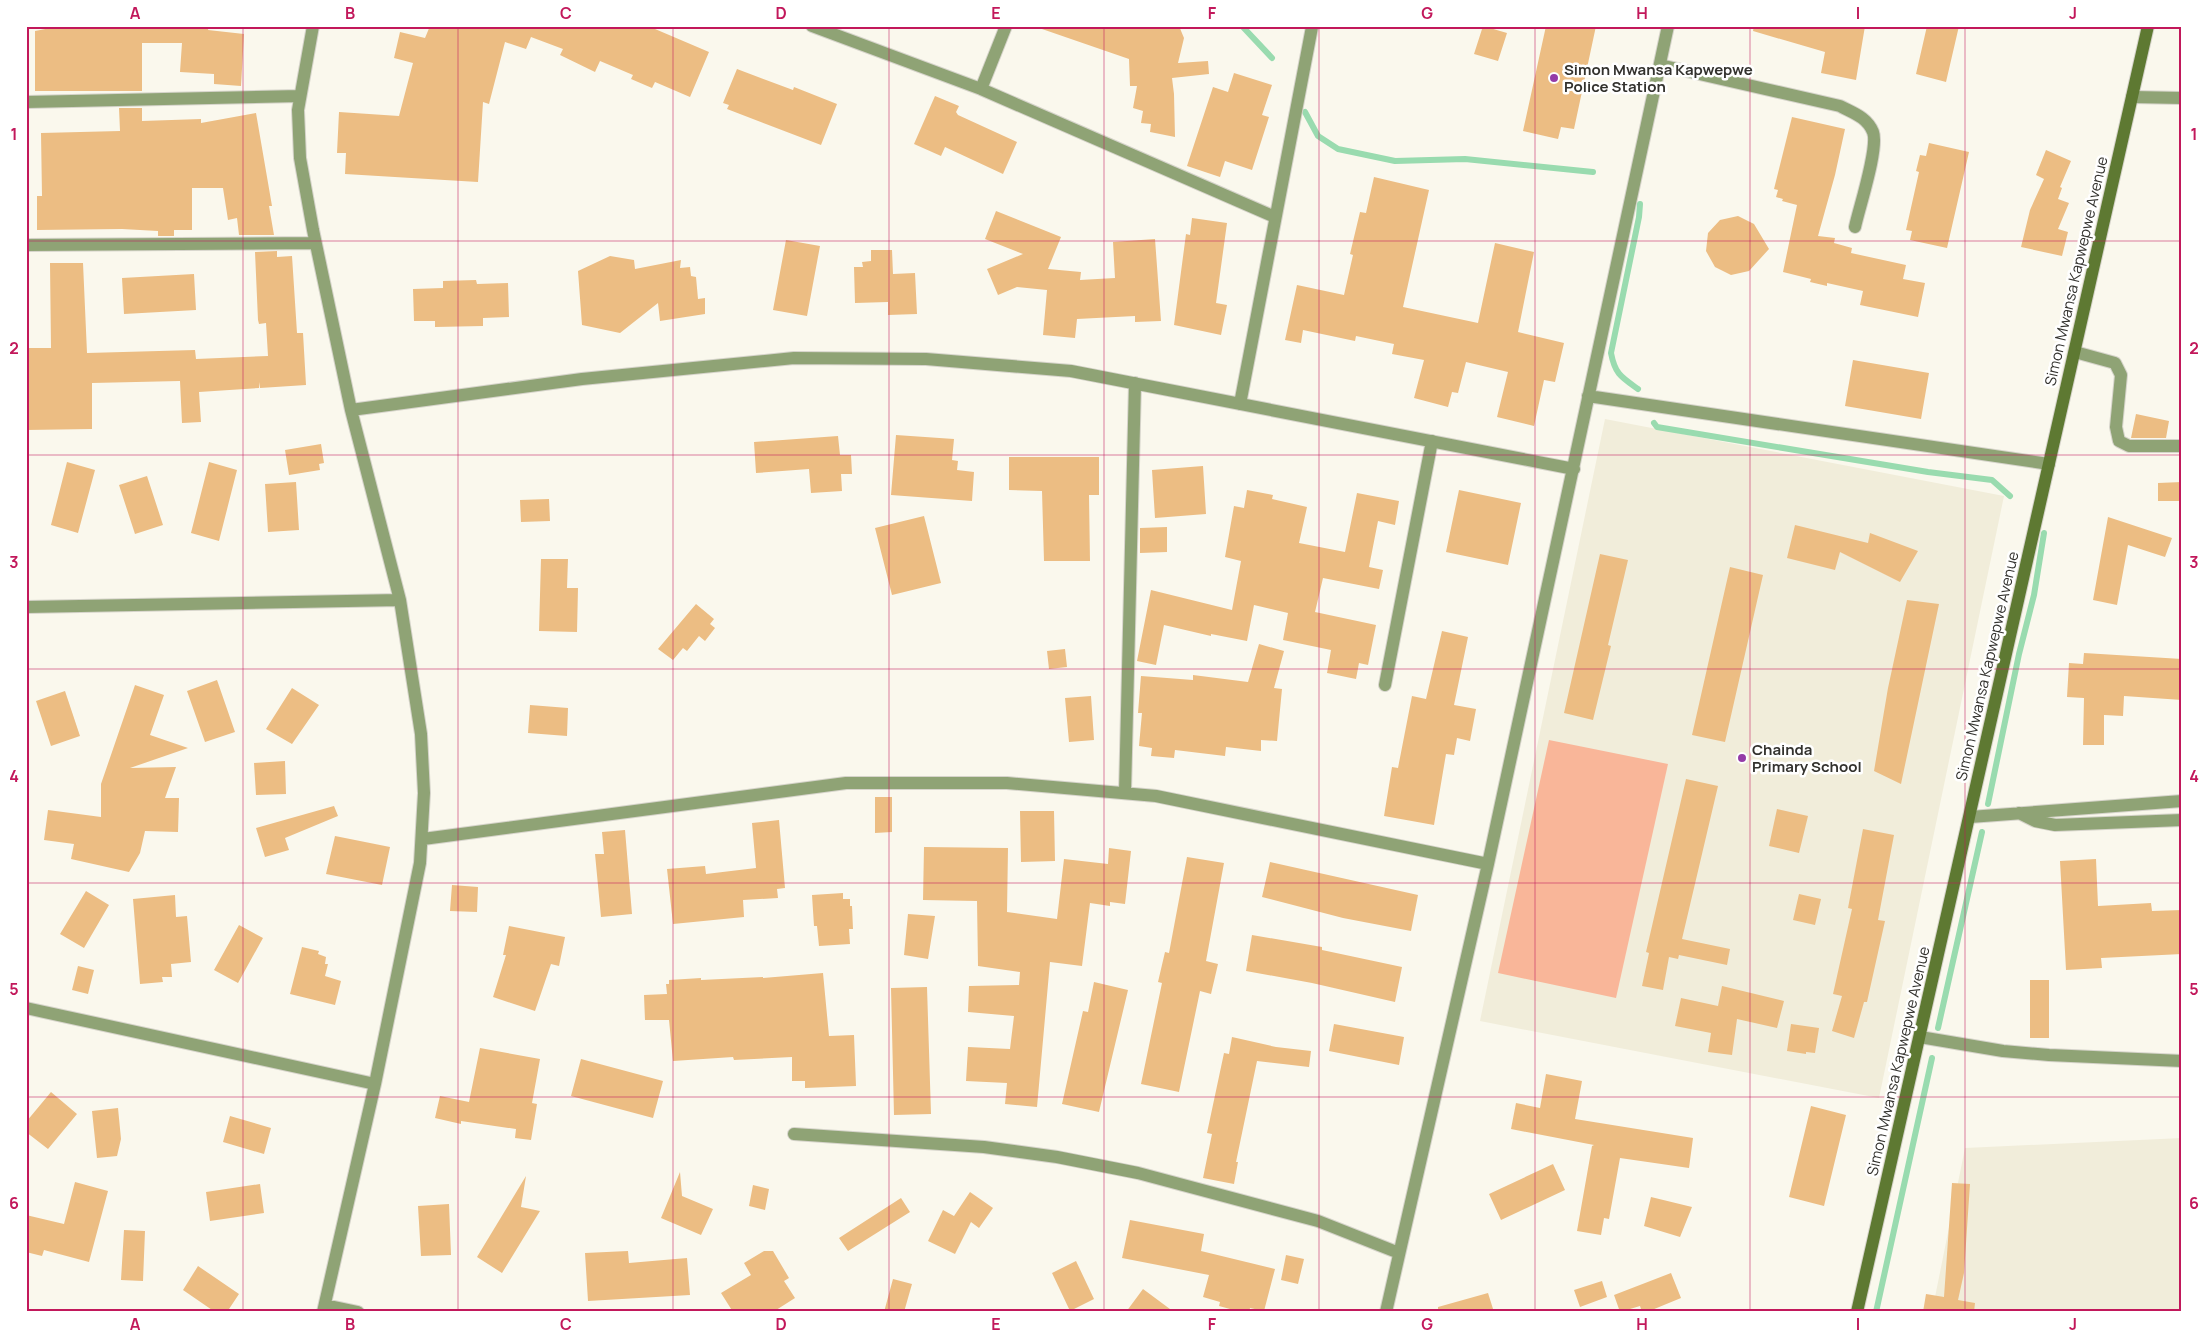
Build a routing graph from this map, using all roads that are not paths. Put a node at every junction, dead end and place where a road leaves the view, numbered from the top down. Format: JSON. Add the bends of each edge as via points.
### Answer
{"nodes":[{"id":1,"x":313,"y":26,"type":"edge"},
{"id":2,"x":812,"y":26,"type":"edge"},
{"id":3,"x":1006,"y":26,"type":"edge"},
{"id":4,"x":1668,"y":26,"type":"edge"},
{"id":5,"x":2148,"y":26,"type":"edge"},
{"id":6,"x":1312,"y":27,"type":"edge"},
{"id":7,"x":1660,"y":65,"type":"junction"},
{"id":8,"x":981,"y":89,"type":"junction"},
{"id":9,"x":300,"y":96,"type":"junction"},
{"id":10,"x":2132,"y":97,"type":"junction"},
{"id":11,"x":2182,"y":98,"type":"edge"},
{"id":12,"x":26,"y":102,"type":"edge"},
{"id":13,"x":1275,"y":217,"type":"junction"},
{"id":14,"x":1855,"y":227,"type":"dead end"},
{"id":15,"x":315,"y":243,"type":"junction"},
{"id":16,"x":26,"y":245,"type":"edge"},
{"id":17,"x":2074,"y":352,"type":"junction"},
{"id":18,"x":1135,"y":383,"type":"junction"},
{"id":19,"x":1588,"y":396,"type":"junction"},
{"id":20,"x":1240,"y":404,"type":"junction"},
{"id":21,"x":351,"y":410,"type":"junction"},
{"id":22,"x":1432,"y":441,"type":"junction"},
{"id":23,"x":2182,"y":446,"type":"edge"},
{"id":24,"x":2049,"y":464,"type":"junction"},
{"id":25,"x":1574,"y":469,"type":"junction"},
{"id":26,"x":400,"y":600,"type":"junction"},
{"id":27,"x":26,"y":607,"type":"edge"},
{"id":28,"x":1385,"y":685,"type":"dead end"},
{"id":29,"x":1125,"y":793,"type":"junction"},
{"id":30,"x":2182,"y":801,"type":"edge"},
{"id":31,"x":2019,"y":813,"type":"junction"},
{"id":32,"x":1970,"y":817,"type":"junction"},
{"id":33,"x":2182,"y":820,"type":"edge"},
{"id":34,"x":423,"y":838,"type":"junction"},
{"id":35,"x":1488,"y":864,"type":"junction"},
{"id":36,"x":26,"y":1008,"type":"edge"},
{"id":37,"x":1920,"y":1037,"type":"junction"},
{"id":38,"x":2182,"y":1061,"type":"edge"},
{"id":39,"x":375,"y":1084,"type":"junction"},
{"id":40,"x":794,"y":1134,"type":"dead end"},
{"id":41,"x":1399,"y":1254,"type":"junction"},
{"id":42,"x":324,"y":1308,"type":"edge"},
{"id":43,"x":358,"y":1312,"type":"edge"},
{"id":44,"x":1386,"y":1312,"type":"edge"},
{"id":45,"x":1857,"y":1312,"type":"edge"}],
"edges":[{"from":1,"to":9,"type":"street"},
{"from":2,"to":8,"type":"street"},
{"from":3,"to":8,"type":"street"},
{"from":4,"to":7,"type":"street"},
{"from":5,"to":10,"type":"main road","name":"Simon Mwansa Kapwepwe Avenue"},
{"from":6,"to":13,"type":"street"},
{"from":7,"to":14,"type":"street","via":[[1840,106],[1863,118],[1873,133],[1872,155]]},
{"from":7,"to":19,"type":"street"},
{"from":8,"to":13,"type":"street"},
{"from":9,"to":12,"type":"street"},
{"from":9,"to":15,"type":"street","via":[[300,158]]},
{"from":10,"to":11,"type":"street"},
{"from":10,"to":17,"type":"main road","name":"Simon Mwansa Kapwepwe Avenue"},
{"from":13,"to":20,"type":"street"},
{"from":15,"to":16,"type":"street"},
{"from":15,"to":21,"type":"street"},
{"from":17,"to":23,"type":"street","via":[[2115,363],[2121,375],[2116,427],[2119,442],[2130,446]]},
{"from":17,"to":24,"type":"main road","name":"Simon Mwansa Kapwepwe Avenue"},
{"from":18,"to":20,"type":"street"},
{"from":18,"to":21,"type":"street","via":[[1072,371],[926,359],[794,358],[582,379]]},
{"from":18,"to":29,"type":"street"},
{"from":19,"to":24,"type":"street"},
{"from":19,"to":25,"type":"street"},
{"from":20,"to":22,"type":"street"},
{"from":21,"to":26,"type":"street"},
{"from":22,"to":25,"type":"street"},
{"from":22,"to":28,"type":"street"},
{"from":24,"to":32,"type":"main road","name":"Simon Mwansa Kapwepwe Avenue"},
{"from":25,"to":35,"type":"street"},
{"from":26,"to":27,"type":"street"},
{"from":26,"to":34,"type":"street","via":[[421,734]]},
{"from":29,"to":34,"type":"street","via":[[1007,783],[846,784]]},
{"from":29,"to":35,"type":"street","via":[[1156,796]]},
{"from":30,"to":31,"type":"street"},
{"from":31,"to":32,"type":"street"},
{"from":31,"to":33,"type":"street","via":[[2043,824],[2055,825]]},
{"from":32,"to":37,"type":"main road","name":"Simon Mwansa Kapwepwe Avenue"},
{"from":34,"to":39,"type":"street"},
{"from":35,"to":41,"type":"street"},
{"from":36,"to":39,"type":"street"},
{"from":37,"to":38,"type":"street","via":[[2003,1051]]},
{"from":37,"to":45,"type":"main road","name":"Simon Mwansa Kapwepwe Avenue"},
{"from":39,"to":42,"type":"street"},
{"from":40,"to":41,"type":"street","via":[[974,1146],[1057,1157],[1138,1173],[1318,1221]]},
{"from":41,"to":44,"type":"street"},
{"from":42,"to":43,"type":"street"}]}
